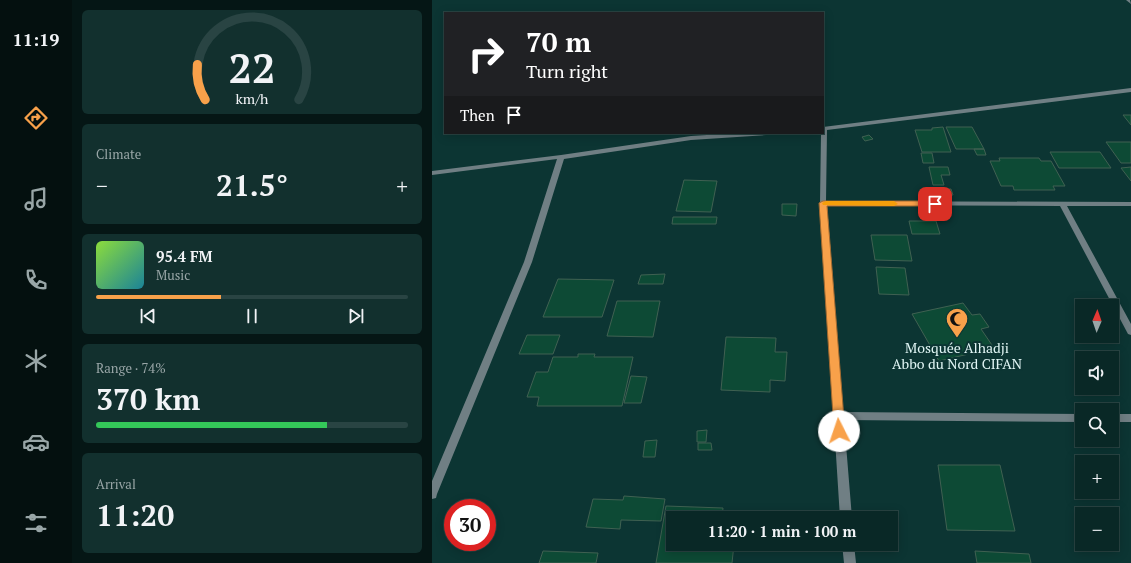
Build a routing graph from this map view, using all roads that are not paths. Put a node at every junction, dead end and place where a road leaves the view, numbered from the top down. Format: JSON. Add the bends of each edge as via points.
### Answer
{"nodes":[{"id":1,"x":1128,"y":0,"type":"edge"},
{"id":2,"x":1131,"y":2,"type":"edge"},
{"id":3,"x":1131,"y":90,"type":"edge"},
{"id":4,"x":824,"y":129,"type":"edge"},
{"id":5,"x":751,"y":134,"type":"edge"},
{"id":6,"x":823,"y":134,"type":"edge"},
{"id":7,"x":561,"y":157,"type":"junction"},
{"id":8,"x":432,"y":173,"type":"edge"},
{"id":9,"x":823,"y":203,"type":"junction"},
{"id":10,"x":1062,"y":204,"type":"junction"},
{"id":11,"x":1131,"y":204,"type":"edge"},
{"id":12,"x":1131,"y":332,"type":"edge"},
{"id":13,"x":838,"y":416,"type":"junction"},
{"id":14,"x":1075,"y":418,"type":"edge"},
{"id":15,"x":1119,"y":418,"type":"edge"},
{"id":16,"x":1131,"y":418,"type":"edge"},
{"id":17,"x":432,"y":494,"type":"edge"},
{"id":18,"x":845,"y":511,"type":"edge"},
{"id":19,"x":849,"y":551,"type":"edge"},
{"id":20,"x":850,"y":563,"type":"edge"}],
"edges":[{"from":1,"to":2,"type":"street"},
{"from":3,"to":4,"type":"street"},
{"from":5,"to":7,"type":"street","via":[[691,138]]},
{"from":6,"to":9,"type":"street"},
{"from":7,"to":8,"type":"street"},
{"from":7,"to":17,"type":"street","via":[[528,262]]},
{"from":9,"to":10,"type":"street"},
{"from":9,"to":13,"type":"street"},
{"from":10,"to":11,"type":"street"},
{"from":10,"to":12,"type":"street"},
{"from":13,"to":14,"type":"street"},
{"from":13,"to":18,"type":"street"},
{"from":15,"to":16,"type":"street"},
{"from":19,"to":20,"type":"street"}]}
